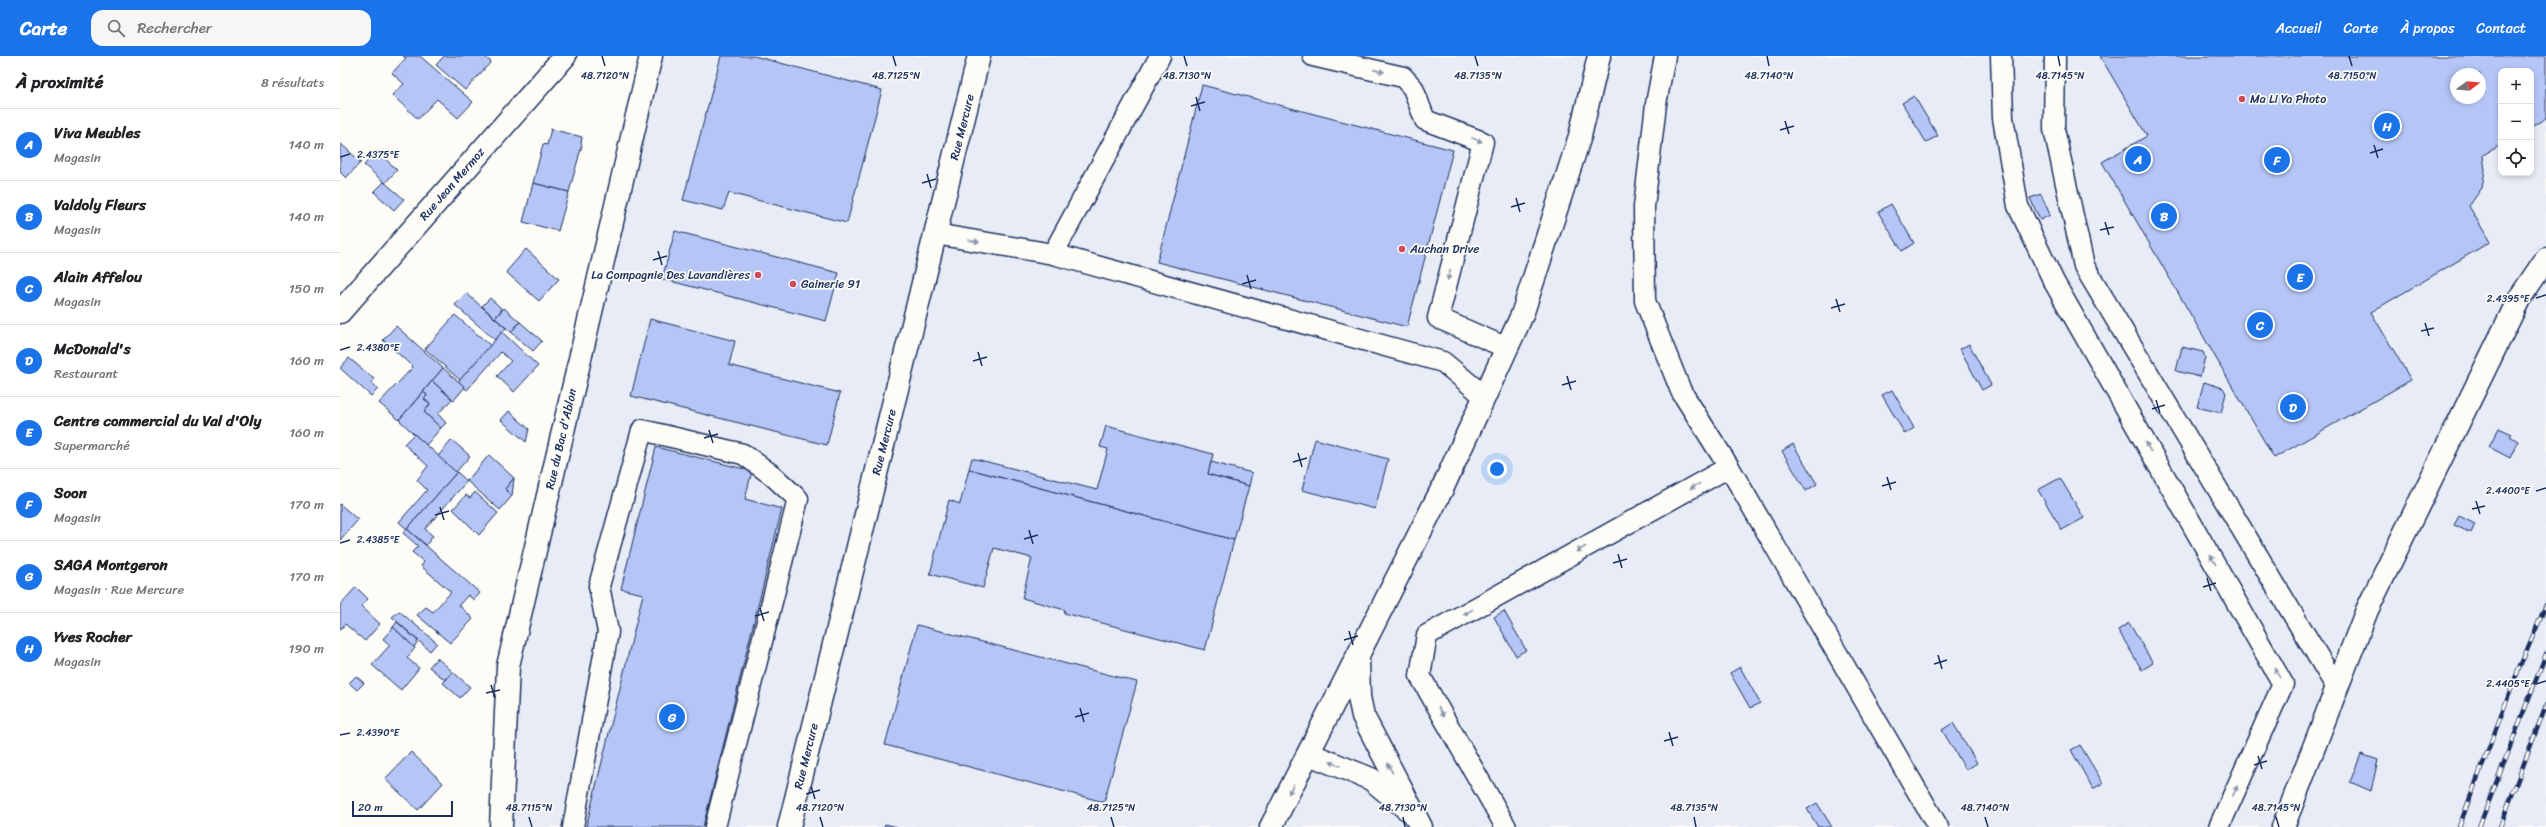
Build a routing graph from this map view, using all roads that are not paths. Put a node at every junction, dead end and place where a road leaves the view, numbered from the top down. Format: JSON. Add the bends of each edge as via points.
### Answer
{"nodes":[{"id":1,"x":565,"y":56,"type":"edge"},
{"id":2,"x":651,"y":56,"type":"edge"},
{"id":3,"x":979,"y":56,"type":"edge"},
{"id":4,"x":1160,"y":56,"type":"edge"},
{"id":5,"x":1313,"y":56,"type":"edge"},
{"id":6,"x":1599,"y":56,"type":"edge"},
{"id":7,"x":1665,"y":56,"type":"edge"},
{"id":8,"x":2001,"y":56,"type":"edge"},
{"id":9,"x":2055,"y":56,"type":"edge"},
{"id":10,"x":935,"y":234,"type":"junction"},
{"id":11,"x":1054,"y":254,"type":"junction"},
{"id":12,"x":2546,"y":259,"type":"edge"},
{"id":13,"x":340,"y":312,"type":"edge"},
{"id":14,"x":1507,"y":348,"type":"junction"},
{"id":15,"x":1484,"y":396,"type":"junction"},
{"id":16,"x":1729,"y":467,"type":"junction"},
{"id":17,"x":1358,"y":656,"type":"junction"},
{"id":18,"x":2337,"y":688,"type":"junction"},
{"id":19,"x":1309,"y":754,"type":"junction"},
{"id":20,"x":1418,"y":821,"type":"edge"},
{"id":21,"x":501,"y":827,"type":"edge"},
{"id":22,"x":573,"y":827,"type":"edge"},
{"id":23,"x":715,"y":827,"type":"edge"},
{"id":24,"x":789,"y":827,"type":"edge"},
{"id":25,"x":1271,"y":827,"type":"edge"},
{"id":26,"x":1506,"y":827,"type":"edge"},
{"id":27,"x":1938,"y":827,"type":"edge"},
{"id":28,"x":2220,"y":827,"type":"edge"},
{"id":29,"x":2283,"y":827,"type":"edge"}],
"edges":[{"from":1,"to":13,"type":"street","name":"Rue Jean Mermoz"},
{"from":2,"to":21,"type":"street","name":"Rue du Bac d'Ablon","via":[[508,666]]},
{"from":3,"to":10,"type":"street","name":"Rue Mercure"},
{"from":4,"to":11,"type":"lane"},
{"from":5,"to":14,"type":"lane","one_way":true,"via":[[1403,77],[1413,88],[1425,120],[1483,142],[1438,318]]},
{"from":6,"to":14,"type":"street","via":[[1580,136],[1522,315]]},
{"from":7,"to":16,"type":"lane","via":[[1656,104],[1644,207],[1645,301],[1681,391]]},
{"from":28,"to":8,"type":"lane","one_way":true,"via":[[2283,684],[2054,282],[2018,206],[2003,118]]},
{"from":9,"to":18,"type":"lane","via":[[2054,129],[2084,266]]},
{"from":10,"to":11,"type":"lane","one_way":true},
{"from":10,"to":24,"type":"street","name":"Rue Mercure"},
{"from":11,"to":15,"type":"lane","via":[[1443,362]]},
{"from":12,"to":18,"type":"street","via":[[2519,299],[2367,610]]},
{"from":14,"to":15,"type":"street"},
{"from":15,"to":17,"type":"street","via":[[1443,486]]},
{"from":16,"to":26,"type":"lane","one_way":true,"via":[[1427,635],[1420,676]]},
{"from":16,"to":27,"type":"lane","via":[[1846,671],[1891,742]]},
{"from":17,"to":19,"type":"street"},
{"from":20,"to":17,"type":"street","one_way":true,"via":[[1363,716],[1359,697]]},
{"from":18,"to":29,"type":"street"},
{"from":20,"to":19,"type":"street","one_way":true,"via":[[1371,779]]},
{"from":19,"to":25,"type":"street","one_way":true},
{"from":22,"to":23,"type":"lane","via":[[608,632],[599,586],[642,430],[743,454],[772,475],[798,499]]}]}
